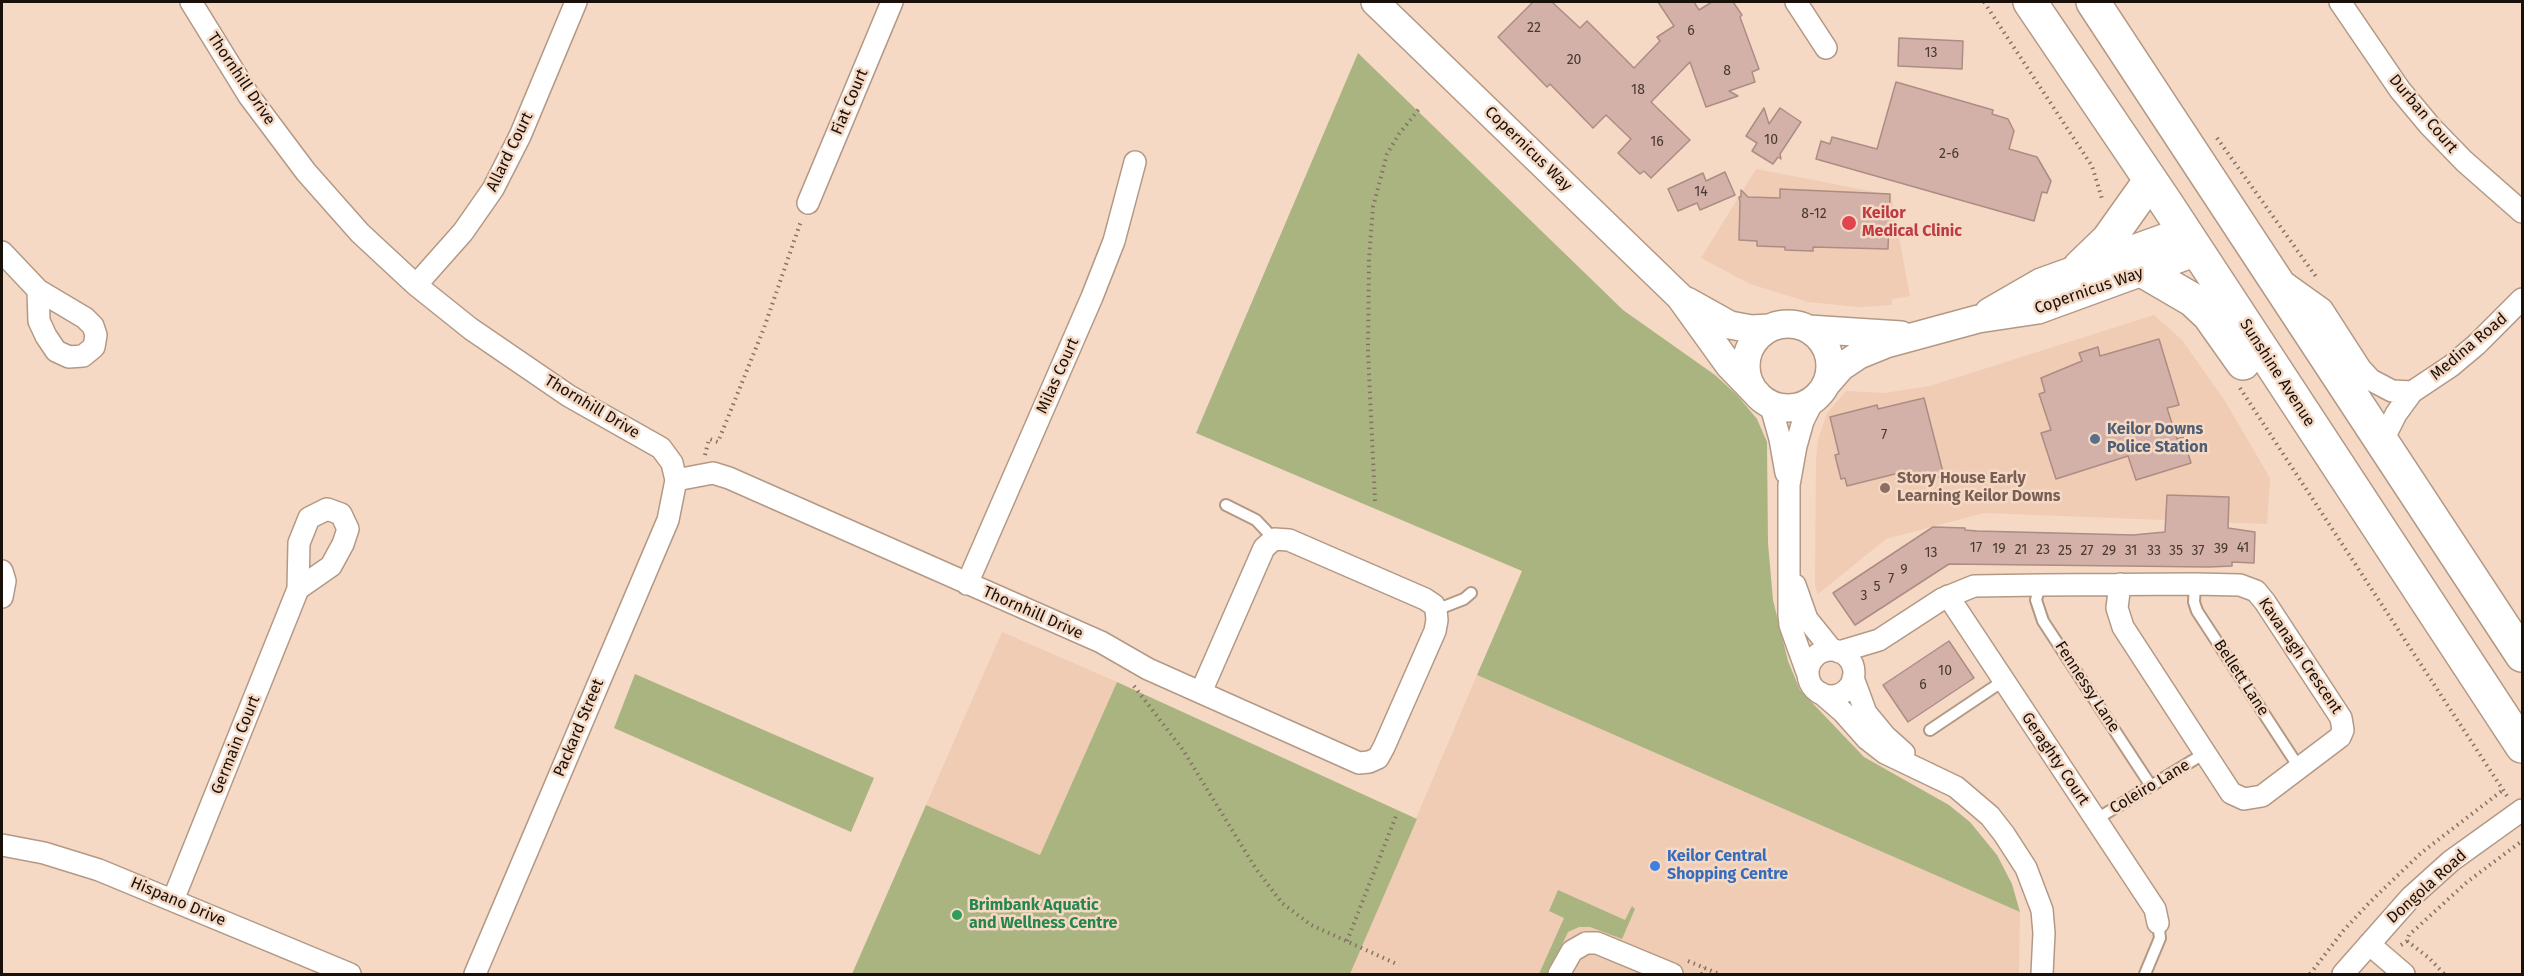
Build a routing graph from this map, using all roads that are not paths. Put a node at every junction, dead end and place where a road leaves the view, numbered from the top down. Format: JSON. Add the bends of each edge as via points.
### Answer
{"nodes":[{"id":1,"x":190,"y":2,"type":"edge"},
{"id":2,"x":576,"y":2,"type":"edge"},
{"id":3,"x":892,"y":2,"type":"edge"},
{"id":4,"x":1375,"y":2,"type":"edge"},
{"id":5,"x":1796,"y":2,"type":"edge"},
{"id":6,"x":2030,"y":2,"type":"edge"},
{"id":7,"x":2093,"y":2,"type":"edge"},
{"id":8,"x":2340,"y":2,"type":"edge"},
{"id":9,"x":1826,"y":48,"type":"dead end"},
{"id":10,"x":1135,"y":162,"type":"dead end"},
{"id":11,"x":2150,"y":180,"type":"junction"},
{"id":12,"x":808,"y":203,"type":"road end"},
{"id":13,"x":2523,"y":212,"type":"edge"},
{"id":14,"x":2235,"y":220,"type":"junction"},
{"id":15,"x":2190,"y":241,"type":"junction"},
{"id":16,"x":2,"y":252,"type":"edge"},
{"id":17,"x":2080,"y":267,"type":"junction"},
{"id":18,"x":2145,"y":272,"type":"junction"},
{"id":19,"x":2270,"y":272,"type":"junction"},
{"id":20,"x":416,"y":285,"type":"junction"},
{"id":21,"x":38,"y":290,"type":"dead end"},
{"id":22,"x":1680,"y":297,"type":"junction"},
{"id":23,"x":2523,"y":299,"type":"edge"},
{"id":24,"x":1978,"y":319,"type":"junction"},
{"id":25,"x":1770,"y":328,"type":"junction"},
{"id":26,"x":1808,"y":329,"type":"junction"},
{"id":27,"x":1911,"y":335,"type":"junction"},
{"id":28,"x":1820,"y":391,"type":"junction"},
{"id":29,"x":2412,"y":392,"type":"junction"},
{"id":30,"x":1763,"y":399,"type":"junction"},
{"id":31,"x":2383,"y":440,"type":"junction"},
{"id":32,"x":676,"y":480,"type":"junction"},
{"id":33,"x":1789,"y":485,"type":"junction"},
{"id":34,"x":1226,"y":505,"type":"dead end"},
{"id":35,"x":2369,"y":514,"type":"junction"},
{"id":36,"x":1274,"y":539,"type":"junction"},
{"id":37,"x":1790,"y":567,"type":"junction"},
{"id":38,"x":2,"y":572,"type":"edge"},
{"id":39,"x":967,"y":584,"type":"junction"},
{"id":40,"x":2120,"y":584,"type":"junction"},
{"id":41,"x":2195,"y":584,"type":"junction"},
{"id":42,"x":2040,"y":585,"type":"junction"},
{"id":43,"x":298,"y":589,"type":"dead end"},
{"id":44,"x":1471,"y":593,"type":"dead end"},
{"id":45,"x":1947,"y":596,"type":"junction"},
{"id":46,"x":2,"y":597,"type":"edge"},
{"id":47,"x":1436,"y":610,"type":"junction"},
{"id":48,"x":1879,"y":640,"type":"junction"},
{"id":49,"x":1836,"y":651,"type":"junction"},
{"id":50,"x":2523,"y":655,"type":"edge"},
{"id":51,"x":1808,"y":675,"type":"junction"},
{"id":52,"x":1853,"y":676,"type":"junction"},
{"id":53,"x":2003,"y":681,"type":"junction"},
{"id":54,"x":1200,"y":692,"type":"junction"},
{"id":55,"x":1821,"y":693,"type":"junction"},
{"id":56,"x":1930,"y":730,"type":"dead end"},
{"id":57,"x":2523,"y":746,"type":"edge"},
{"id":58,"x":2205,"y":753,"type":"junction"},
{"id":59,"x":1919,"y":768,"type":"junction"},
{"id":60,"x":2300,"y":769,"type":"junction"},
{"id":61,"x":2151,"y":786,"type":"junction"},
{"id":62,"x":2521,"y":812,"type":"edge"},
{"id":63,"x":2095,"y":820,"type":"junction"},
{"id":64,"x":2,"y":845,"type":"edge"},
{"id":65,"x":173,"y":900,"type":"junction"},
{"id":66,"x":2158,"y":923,"type":"joint"},
{"id":67,"x":2377,"y":950,"type":"junction"},
{"id":68,"x":1680,"y":968,"type":"edge"},
{"id":69,"x":350,"y":975,"type":"edge"},
{"id":70,"x":476,"y":975,"type":"edge"},
{"id":71,"x":1559,"y":975,"type":"edge"},
{"id":72,"x":2043,"y":975,"type":"edge"},
{"id":73,"x":2145,"y":975,"type":"edge"},
{"id":74,"x":2343,"y":975,"type":"edge"},
{"id":75,"x":2404,"y":975,"type":"edge"}],
"edges":[{"from":1,"to":20,"type":"street","name":"Thornhill Drive","via":[[249,96],[306,171],[360,232]]},
{"from":2,"to":20,"type":"street","name":"Allard Court","via":[[520,136],[493,189],[463,232]]},
{"from":3,"to":12,"type":"street","name":"Fiat Court"},
{"from":4,"to":22,"type":"street","name":"Copernicus Way"},
{"from":5,"to":9,"type":"street"},
{"from":6,"to":11,"type":"main road","name":"Sunshine Avenue"},
{"from":7,"to":14,"type":"main road"},
{"from":8,"to":13,"type":"street","name":"Durban Court","via":[[2400,90],[2430,126]]},
{"from":10,"to":39,"type":"street","name":"Milas Court","via":[[1114,241],[1092,297]]},
{"from":11,"to":15,"type":"main road","name":"Sunshine Avenue"},
{"from":11,"to":17,"type":"main road","via":[[2108,240]]},
{"from":14,"to":15,"type":"main road","via":[[2217,239]]},
{"from":14,"to":19,"type":"main road"},
{"from":15,"to":17,"type":"street","name":"Copernicus Way"},
{"from":15,"to":18,"type":"street","name":"Copernicus Way"},
{"from":15,"to":35,"type":"main road","name":"Sunshine Avenue"},
{"from":16,"to":21,"type":"street"},
{"from":17,"to":24,"type":"street","name":"Copernicus Way","via":[[2041,282]]},
{"from":18,"to":24,"type":"street","name":"Copernicus Way","via":[[2038,310]]},
{"from":18,"to":35,"type":"main road","via":[[2193,300],[2209,315],[2278,416]]},
{"from":19,"to":29,"type":"street","via":[[2322,309],[2371,380],[2392,391]]},
{"from":19,"to":31,"type":"main road"},
{"from":20,"to":32,"type":"street","name":"Thornhill Drive","via":[[503,352],[569,396],[661,448],[672,463]]},
{"from":22,"to":25,"type":"street","name":"Copernicus Way","via":[[1730,325]]},
{"from":22,"to":30,"type":"street","name":"Copernicus Way","via":[[1729,365]]},
{"from":23,"to":29,"type":"street","name":"Medina Road","via":[[2451,366]]},
{"from":24,"to":27,"type":"street","name":"Copernicus Way"},
{"from":25,"to":26,"type":"street","via":[[1795,324]]},
{"from":25,"to":30,"type":"street","via":[[1755,340],[1747,358],[1748,377]]},
{"from":26,"to":27,"type":"street","name":"Copernicus Way"},
{"from":26,"to":28,"type":"street","via":[[1818,336],[1827,352],[1830,371]]},
{"from":27,"to":28,"type":"street","name":"Copernicus Way","via":[[1859,355],[1841,367]]},
{"from":28,"to":30,"type":"street","via":[[1797,406]]},
{"from":28,"to":33,"type":"street","via":[[1803,421]]},
{"from":29,"to":31,"type":"street","name":"Medina Road"},
{"from":30,"to":33,"type":"street","via":[[1780,439]]},
{"from":31,"to":50,"type":"main road"},
{"from":32,"to":39,"type":"street","name":"Thornhill Drive","via":[[705,474],[729,478]]},
{"from":32,"to":70,"type":"street","name":"Packard Street","via":[[668,520]]},
{"from":33,"to":37,"type":"street"},
{"from":34,"to":36,"type":"lane","via":[[1256,520]]},
{"from":35,"to":57,"type":"main road","name":"Sunshine Avenue"},
{"from":36,"to":47,"type":"street","via":[[1289,540],[1415,594]]},
{"from":36,"to":54,"type":"street","via":[[1264,548]]},
{"from":37,"to":49,"type":"street","via":[[1807,619]]},
{"from":37,"to":51,"type":"street","via":[[1790,626]]},
{"from":38,"to":46,"type":"street"},
{"from":39,"to":54,"type":"street","name":"Thornhill Drive","via":[[1101,642]]},
{"from":40,"to":41,"type":"street","name":"Kavanagh Crescent"},
{"from":40,"to":42,"type":"street","name":"Kavanagh Crescent"},
{"from":40,"to":58,"type":"street","name":"Kavanagh Crescent","via":[[2117,608],[2123,627]]},
{"from":41,"to":60,"type":"lane","name":"Bellett Lane","via":[[2197,611]]},
{"from":41,"to":60,"type":"street","name":"Kavanagh Crescent","via":[[2240,585],[2256,591],[2341,718],[2340,737]]},
{"from":42,"to":45,"type":"street","name":"Kavanagh Crescent","via":[[1974,586]]},
{"from":42,"to":61,"type":"lane","name":"Fennessy Lane","via":[[2036,600],[2043,621]]},
{"from":43,"to":65,"type":"street","name":"Germain Court"},
{"from":44,"to":47,"type":"lane"},
{"from":45,"to":48,"type":"street","name":"Kavanagh Crescent"},
{"from":45,"to":53,"type":"street","name":"Geraghty Court"},
{"from":47,"to":54,"type":"street","name":"Thornhill Drive","via":[[1435,631],[1384,747],[1378,758],[1369,762],[1359,763]]},
{"from":48,"to":49,"type":"street","name":"Kavanagh Crescent"},
{"from":48,"to":52,"type":"street","name":"Kavanagh Crescent"},
{"from":49,"to":51,"type":"street","via":[[1817,654]]},
{"from":49,"to":52,"type":"street","via":[[1852,663]]},
{"from":51,"to":55,"type":"street"},
{"from":52,"to":55,"type":"street","via":[[1846,690],[1834,695]]},
{"from":52,"to":59,"type":"street","via":[[1866,712]]},
{"from":53,"to":56,"type":"lane"},
{"from":53,"to":63,"type":"street","name":"Geraghty Court"},
{"from":55,"to":59,"type":"street","via":[[1885,753]]},
{"from":58,"to":60,"type":"street","name":"Kavanagh Crescent","via":[[2231,793],[2244,799],[2262,796]]},
{"from":58,"to":61,"type":"lane","name":"Coleiro Lane"},
{"from":59,"to":72,"type":"street","via":[[1956,787],[1974,802],[2016,850],[2042,910]]},
{"from":61,"to":63,"type":"lane","name":"Coleiro Lane"},
{"from":62,"to":67,"type":"street","name":"Dongola Road","via":[[2451,861],[2412,897]]},
{"from":63,"to":66,"type":"street","name":"Geraghty Court","via":[[2155,909]]},
{"from":64,"to":65,"type":"street","name":"Hispano Drive","via":[[85,864]]},
{"from":65,"to":69,"type":"street","name":"Hispano Drive"},
{"from":66,"to":73,"type":"lane","via":[[2160,938]]},
{"from":67,"to":74,"type":"street","name":"Dongola Road"},
{"from":67,"to":75,"type":"street"},
{"from":68,"to":71,"type":"street","via":[[1586,943],[1572,951]]}]}
